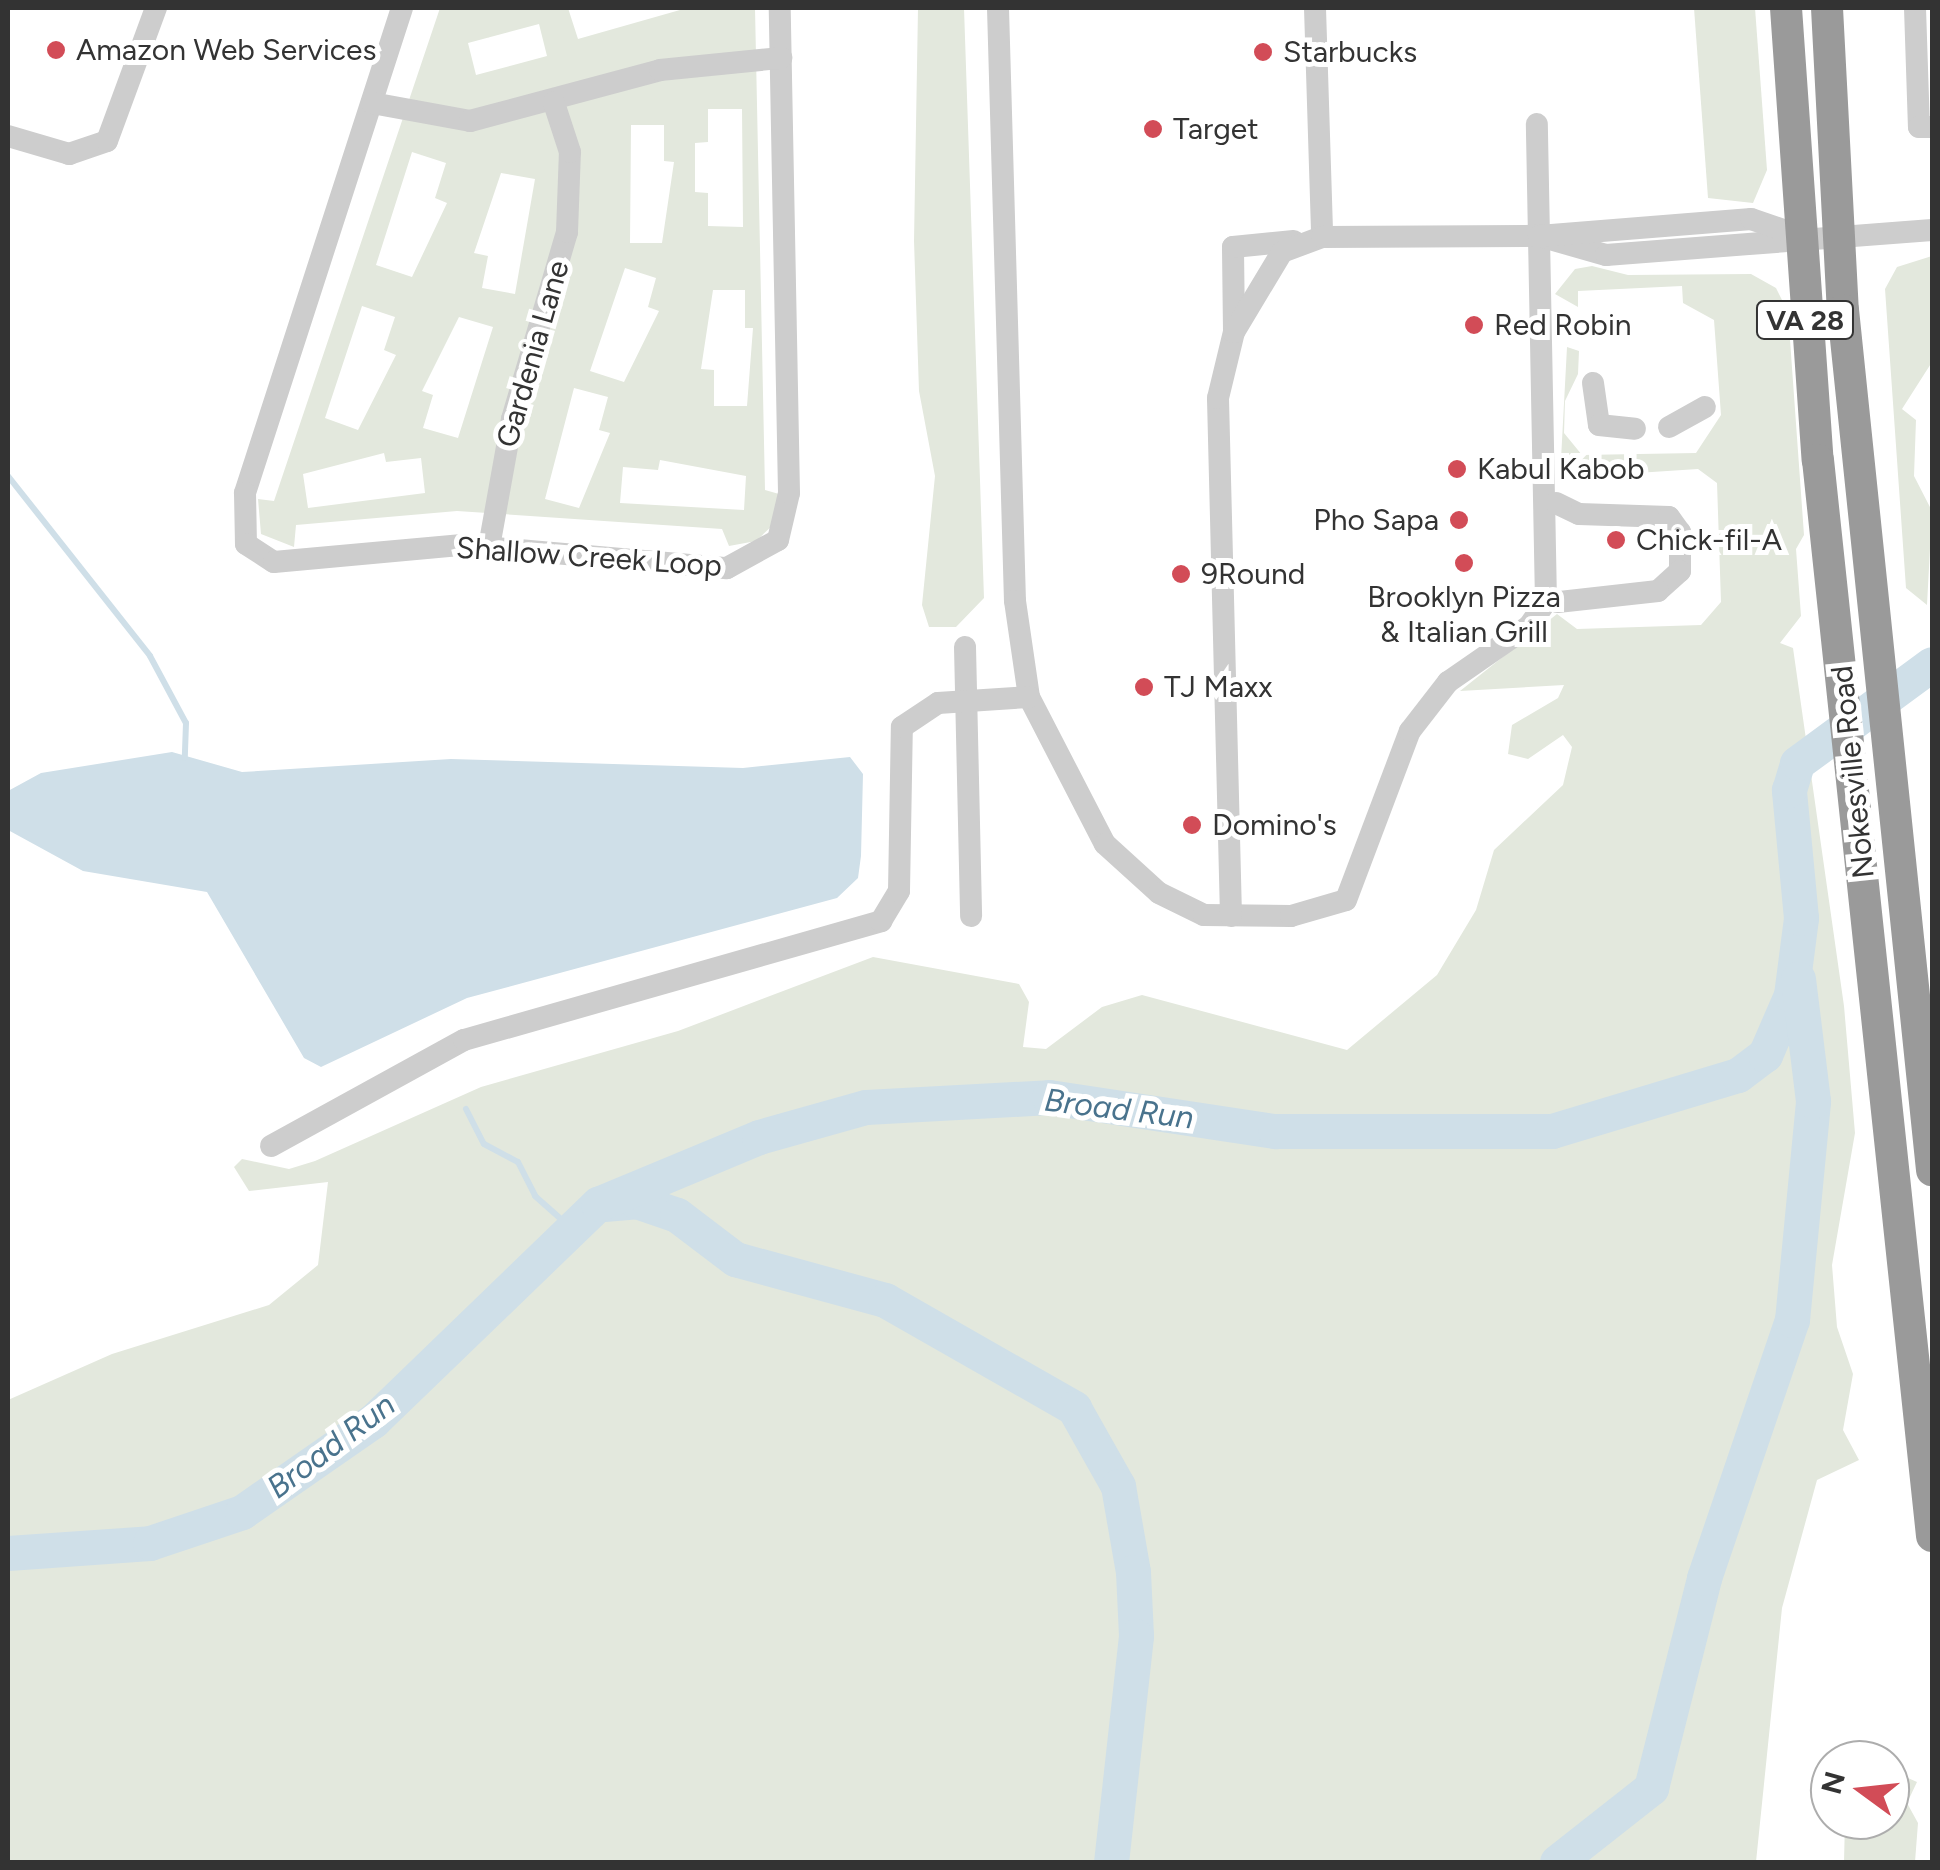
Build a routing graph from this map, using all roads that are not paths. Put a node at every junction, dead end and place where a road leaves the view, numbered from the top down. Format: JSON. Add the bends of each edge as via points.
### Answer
{"nodes":[{"id":1,"x":156,"y":8,"type":"edge"},
{"id":2,"x":402,"y":8,"type":"edge"},
{"id":3,"x":780,"y":8,"type":"edge"},
{"id":4,"x":998,"y":8,"type":"edge"},
{"id":5,"x":1315,"y":8,"type":"edge"},
{"id":6,"x":1786,"y":8,"type":"edge"},
{"id":7,"x":1827,"y":8,"type":"edge"},
{"id":8,"x":1915,"y":8,"type":"edge"},
{"id":9,"x":781,"y":58,"type":"junction"},
{"id":10,"x":372,"y":103,"type":"junction"},
{"id":11,"x":554,"y":104,"type":"junction"},
{"id":12,"x":1536,"y":124,"type":"dead end"},
{"id":13,"x":1932,"y":126,"type":"edge"},
{"id":14,"x":8,"y":136,"type":"edge"},
{"id":15,"x":1932,"y":230,"type":"edge"},
{"id":16,"x":1838,"y":234,"type":"junction"},
{"id":17,"x":1798,"y":235,"type":"junction"},
{"id":18,"x":1539,"y":236,"type":"junction"},
{"id":19,"x":1322,"y":237,"type":"junction"},
{"id":20,"x":1294,"y":241,"type":"junction"},
{"id":21,"x":1234,"y":332,"type":"junction"},
{"id":22,"x":1593,"y":383,"type":"dead end"},
{"id":23,"x":1705,"y":407,"type":"dead end"},
{"id":24,"x":1670,"y":428,"type":"dead end"},
{"id":25,"x":1636,"y":429,"type":"dead end"},
{"id":26,"x":1556,"y":503,"type":"dead end"},
{"id":27,"x":488,"y":547,"type":"junction"},
{"id":28,"x":1558,"y":602,"type":"dead end"},
{"id":29,"x":965,"y":647,"type":"dead end"},
{"id":30,"x":1029,"y":697,"type":"junction"},
{"id":31,"x":966,"y":700,"type":"junction"},
{"id":32,"x":971,"y":916,"type":"dead end"},
{"id":33,"x":1231,"y":916,"type":"junction"},
{"id":34,"x":271,"y":1146,"type":"dead end"},
{"id":35,"x":1932,"y":1170,"type":"edge"},
{"id":36,"x":1932,"y":1536,"type":"edge"}],
"edges":[{"from":1,"to":14,"type":"street","via":[[107,141],[69,154]]},
{"from":2,"to":10,"type":"street","name":"Shallow Creek Loop"},
{"from":3,"to":9,"type":"street","name":"Shallow Creek Loop"},
{"from":4,"to":30,"type":"street","via":[[1015,601]]},
{"from":5,"to":19,"type":"street"},
{"from":6,"to":17,"type":"highway","name":"Nokesville Road","number":"VA 28"},
{"from":7,"to":16,"type":"highway","name":"Nokesville Road","number":"VA 28"},
{"from":8,"to":13,"type":"street","via":[[1918,127]]},
{"from":9,"to":11,"type":"street","via":[[660,70]]},
{"from":9,"to":27,"type":"street","name":"Shallow Creek Loop","via":[[789,493],[778,540],[726,568]]},
{"from":10,"to":11,"type":"street","via":[[470,121]]},
{"from":10,"to":27,"type":"street","name":"Shallow Creek Loop","via":[[239,521],[258,556],[294,564]]},
{"from":11,"to":27,"type":"street","name":"Gardenia Lane","via":[[570,152],[567,232],[512,419]]},
{"from":12,"to":18,"type":"street"},
{"from":15,"to":16,"type":"street"},
{"from":16,"to":17,"type":"street"},
{"from":16,"to":35,"type":"highway","name":"Nokesville Road","number":"VA 28"},
{"from":17,"to":18,"type":"street","via":[[1752,219]]},
{"from":17,"to":36,"type":"highway","name":"Nokesville Road","number":"VA 28"},
{"from":18,"to":19,"type":"street"},
{"from":18,"to":33,"type":"street","via":[[1546,602],[1528,626],[1448,682],[1410,731],[1346,900],[1291,916]]},
{"from":19,"to":20,"type":"street"},
{"from":20,"to":21,"type":"street"},
{"from":20,"to":21,"type":"street","via":[[1233,247]]},
{"from":21,"to":33,"type":"street","via":[[1218,398]]},
{"from":22,"to":25,"type":"street","via":[[1599,425]]},
{"from":23,"to":24,"type":"street"},
{"from":26,"to":28,"type":"street","via":[[1580,514],[1669,517],[1680,532],[1680,571],[1658,590]]},
{"from":29,"to":31,"type":"street"},
{"from":30,"to":31,"type":"street"},
{"from":30,"to":33,"type":"street","via":[[1068,786],[1126,868],[1183,908]]},
{"from":31,"to":32,"type":"street"},
{"from":31,"to":34,"type":"street","via":[[931,705],[896,737],[899,891],[881,921],[464,1040]]}]}
